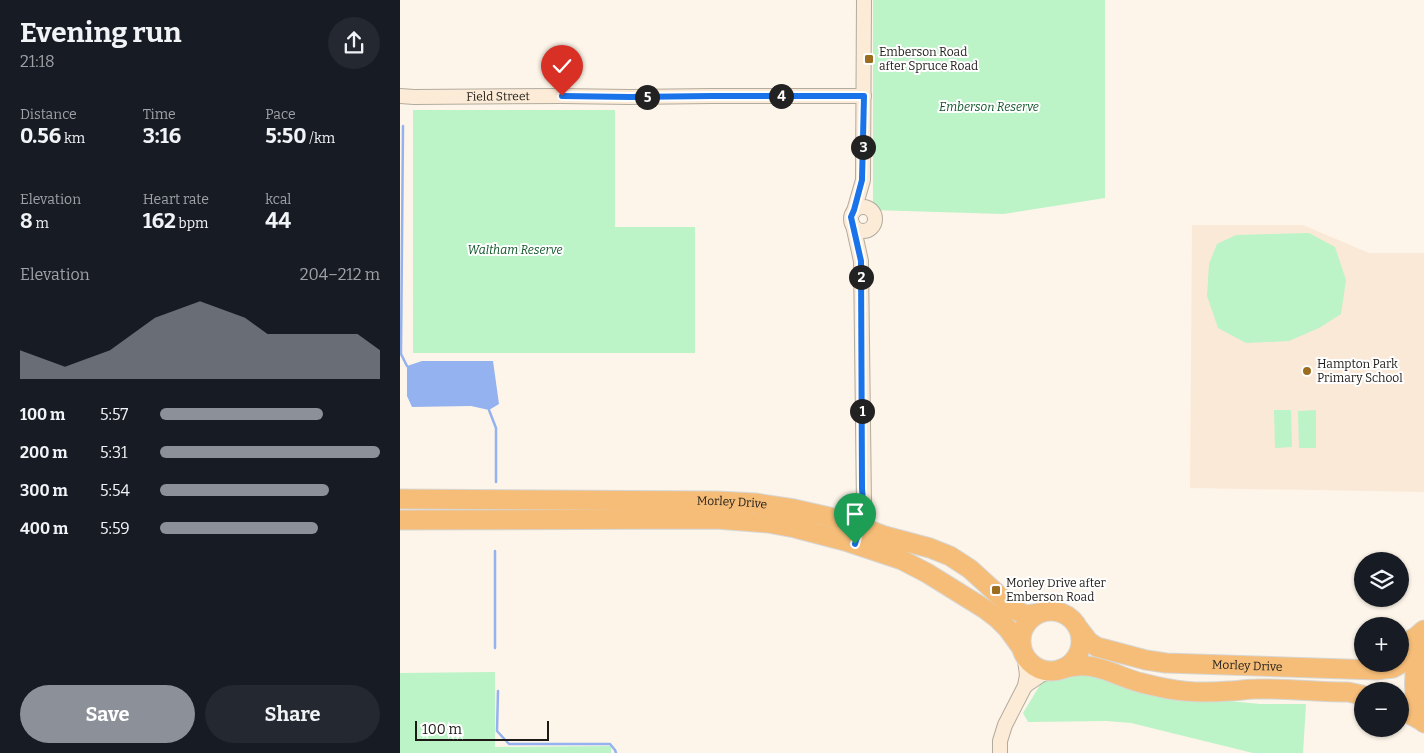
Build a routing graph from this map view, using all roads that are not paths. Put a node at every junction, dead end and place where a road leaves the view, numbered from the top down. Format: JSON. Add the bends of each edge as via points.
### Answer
{"nodes":[{"id":1,"x":864,"y":0,"type":"edge"},
{"id":2,"x":400,"y":96,"type":"edge"},
{"id":3,"x":864,"y":96,"type":"junction"},
{"id":4,"x":862,"y":180,"type":"junction"},
{"id":5,"x":870,"y":209,"type":"junction"},
{"id":6,"x":854,"y":218,"type":"junction"},
{"id":7,"x":871,"y":227,"type":"junction"},
{"id":8,"x":861,"y":261,"type":"junction"},
{"id":9,"x":400,"y":499,"type":"edge"},
{"id":10,"x":400,"y":520,"type":"edge"},
{"id":11,"x":853,"y":534,"type":"junction"},
{"id":12,"x":1038,"y":614,"type":"junction"},
{"id":13,"x":1079,"y":629,"type":"junction"},
{"id":14,"x":1424,"y":630,"type":"edge"},
{"id":15,"x":1409,"y":641,"type":"edge"},
{"id":16,"x":1023,"y":650,"type":"junction"},
{"id":17,"x":1422,"y":650,"type":"edge"},
{"id":18,"x":1354,"y":665,"type":"edge"},
{"id":19,"x":1321,"y":668,"type":"junction"},
{"id":20,"x":1056,"y":670,"type":"junction"},
{"id":21,"x":1025,"y":686,"type":"junction"},
{"id":22,"x":1354,"y":693,"type":"edge"},
{"id":23,"x":1409,"y":713,"type":"edge"},
{"id":24,"x":1423,"y":722,"type":"edge"},
{"id":25,"x":1000,"y":753,"type":"edge"}],
"edges":[{"from":1,"to":3,"type":"street"},
{"from":2,"to":3,"type":"street","name":"Field Street"},
{"from":3,"to":4,"type":"street"},
{"from":4,"to":5,"type":"street"},
{"from":4,"to":6,"type":"street"},
{"from":5,"to":6,"type":"street","via":[[863,207]]},
{"from":5,"to":7,"type":"street","via":[[875,219]]},
{"from":6,"to":7,"type":"street","via":[[860,230]]},
{"from":6,"to":8,"type":"street"},
{"from":7,"to":8,"type":"street"},
{"from":8,"to":11,"type":"street","via":[[862,488],[854,504]]},
{"from":9,"to":11,"type":"highway","name":"Morley Drive","via":[[755,503],[794,508]]},
{"from":10,"to":11,"type":"highway","name":"Morley Drive","via":[[716,519]]},
{"from":11,"to":12,"type":"highway","name":"Morley Drive","via":[[885,536],[950,556],[970,569],[1015,610]]},
{"from":11,"to":16,"type":"highway","name":"Morley Drive","via":[[927,572],[985,609],[998,618]]},
{"from":12,"to":13,"type":"highway","via":[[1047,611],[1066,614]]},
{"from":12,"to":16,"type":"highway","via":[[1024,628],[1021,637]]},
{"from":13,"to":19,"type":"highway","name":"Morley Drive","via":[[1097,647],[1146,660]]},
{"from":13,"to":20,"type":"highway","via":[[1081,638],[1077,657]]},
{"from":14,"to":15,"type":"highway"},
{"from":16,"to":20,"type":"highway","via":[[1032,664],[1041,669]]},
{"from":16,"to":21,"type":"street","via":[[1027,675]]},
{"from":17,"to":19,"type":"highway","name":"Morley Drive","via":[[1393,668]]},
{"from":17,"to":24,"type":"highway","via":[[1414,690]]},
{"from":18,"to":19,"type":"highway"},
{"from":20,"to":21,"type":"street"},
{"from":20,"to":22,"type":"highway","name":"Morley Drive","via":[[1097,666],[1136,682],[1174,691],[1264,689]]},
{"from":21,"to":25,"type":"street","via":[[1005,725]]},
{"from":23,"to":24,"type":"highway"}]}
